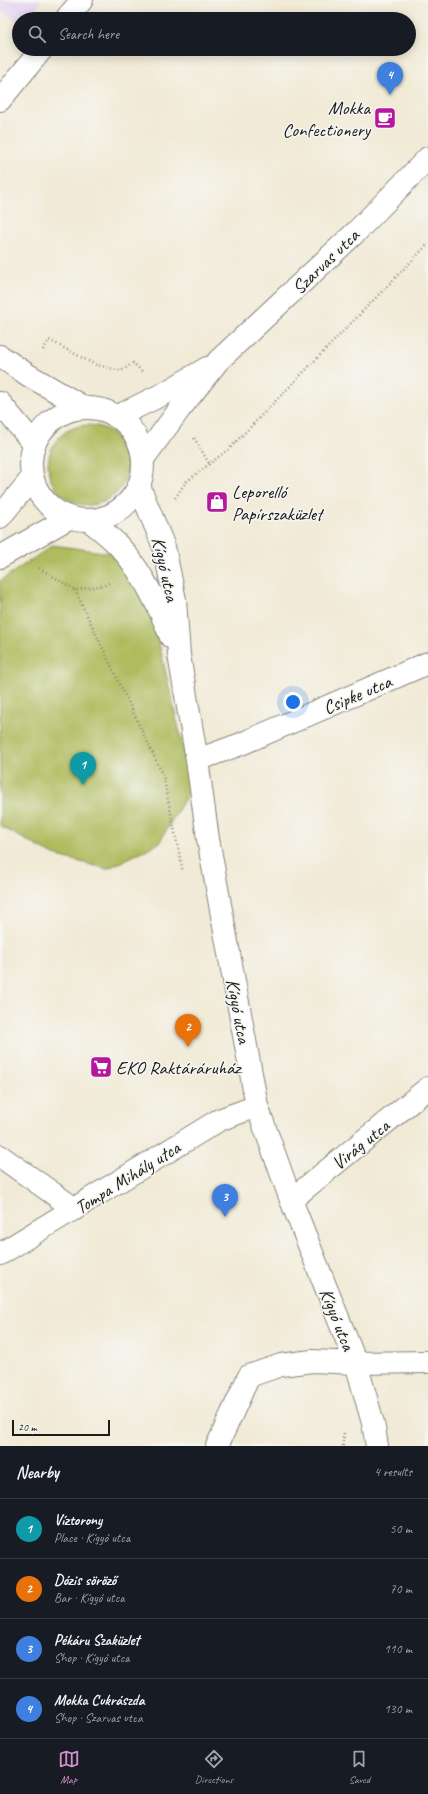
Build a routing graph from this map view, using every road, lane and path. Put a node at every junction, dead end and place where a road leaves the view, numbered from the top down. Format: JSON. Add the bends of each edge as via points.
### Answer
{"nodes":[{"id":1,"x":82,"y":0,"type":"edge"},
{"id":2,"x":72,"y":12,"type":"edge"},
{"id":3,"x":36,"y":56,"type":"edge"},
{"id":4,"x":0,"y":100,"type":"edge"},
{"id":5,"x":428,"y":158,"type":"edge"},
{"id":6,"x":428,"y":244,"type":"edge"},
{"id":7,"x":0,"y":356,"type":"edge"},
{"id":8,"x":218,"y":361,"type":"junction"},
{"id":9,"x":28,"y":375,"type":"junction"},
{"id":10,"x":165,"y":393,"type":"junction"},
{"id":11,"x":0,"y":403,"type":"edge"},
{"id":12,"x":85,"y":408,"type":"junction"},
{"id":13,"x":116,"y":417,"type":"junction"},
{"id":14,"x":34,"y":444,"type":"junction"},
{"id":15,"x":143,"y":459,"type":"junction"},
{"id":16,"x":208,"y":463,"type":"dead end"},
{"id":17,"x":32,"y":478,"type":"junction"},
{"id":18,"x":139,"y":486,"type":"junction"},
{"id":19,"x":0,"y":517,"type":"edge"},
{"id":20,"x":69,"y":518,"type":"junction"},
{"id":21,"x":90,"y":520,"type":"junction"},
{"id":22,"x":0,"y":557,"type":"edge"},
{"id":23,"x":179,"y":655,"type":"junction"},
{"id":24,"x":428,"y":663,"type":"edge"},
{"id":25,"x":197,"y":760,"type":"junction"},
{"id":26,"x":428,"y":1088,"type":"edge"},
{"id":27,"x":257,"y":1106,"type":"junction"},
{"id":28,"x":0,"y":1156,"type":"edge"},
{"id":29,"x":291,"y":1200,"type":"junction"},
{"id":30,"x":75,"y":1209,"type":"junction"},
{"id":31,"x":0,"y":1254,"type":"edge"},
{"id":32,"x":356,"y":1362,"type":"junction"},
{"id":33,"x":428,"y":1362,"type":"edge"},
{"id":34,"x":217,"y":1446,"type":"edge"},
{"id":35,"x":376,"y":1446,"type":"edge"}],
"edges":[{"from":1,"to":2,"type":"street"},
{"from":3,"to":4,"type":"street"},
{"from":5,"to":8,"type":"street","name":"Szarvas utca","via":[[357,231]]},
{"from":6,"to":16,"type":"path","via":[[235,444]]},
{"from":7,"to":9,"type":"street"},
{"from":8,"to":10,"type":"street","name":"Szarvas utca"},
{"from":8,"to":15,"type":"street","name":"Szarvas utca"},
{"from":9,"to":10,"type":"path","via":[[49,340],[94,364],[121,370],[133,363]]},
{"from":9,"to":12,"type":"street"},
{"from":10,"to":13,"type":"street","name":"Szarvas utca"},
{"from":11,"to":14,"type":"street"},
{"from":12,"to":13,"type":"street","via":[[107,412]]},
{"from":12,"to":14,"type":"street","via":[[72,410],[49,422]]},
{"from":13,"to":15,"type":"street","via":[[134,435]]},
{"from":14,"to":17,"type":"street","via":[[31,460]]},
{"from":15,"to":18,"type":"street"},
{"from":17,"to":19,"type":"street"},
{"from":17,"to":20,"type":"street","via":[[40,495],[53,509]]},
{"from":18,"to":21,"type":"street","via":[[120,510],[101,519]]},
{"from":18,"to":23,"type":"street","name":"Kígyó utca","via":[[164,547],[175,600]]},
{"from":20,"to":21,"type":"street"},
{"from":20,"to":22,"type":"street"},
{"from":21,"to":23,"type":"street","name":"Kígyó utca","via":[[116,543],[136,568],[159,609]]},
{"from":23,"to":25,"type":"street","name":"Kígyó utca"},
{"from":24,"to":25,"type":"street","name":"Csipke utca","via":[[241,744]]},
{"from":25,"to":27,"type":"street","name":"Kígyó utca","via":[[209,847]]},
{"from":26,"to":29,"type":"street","name":"Virág utca"},
{"from":27,"to":29,"type":"street","name":"Kígyó utca"},
{"from":27,"to":30,"type":"street","name":"Tompa Mihály utca","via":[[219,1120]]},
{"from":28,"to":30,"type":"street"},
{"from":29,"to":32,"type":"street","name":"Kígyó utca"},
{"from":30,"to":31,"type":"street","name":"Tompa Mihály utca"},
{"from":32,"to":33,"type":"street"},
{"from":32,"to":34,"type":"street","via":[[312,1360],[281,1365],[249,1376]]},
{"from":32,"to":35,"type":"street","name":"Kígyó utca","via":[[373,1423]]}]}
